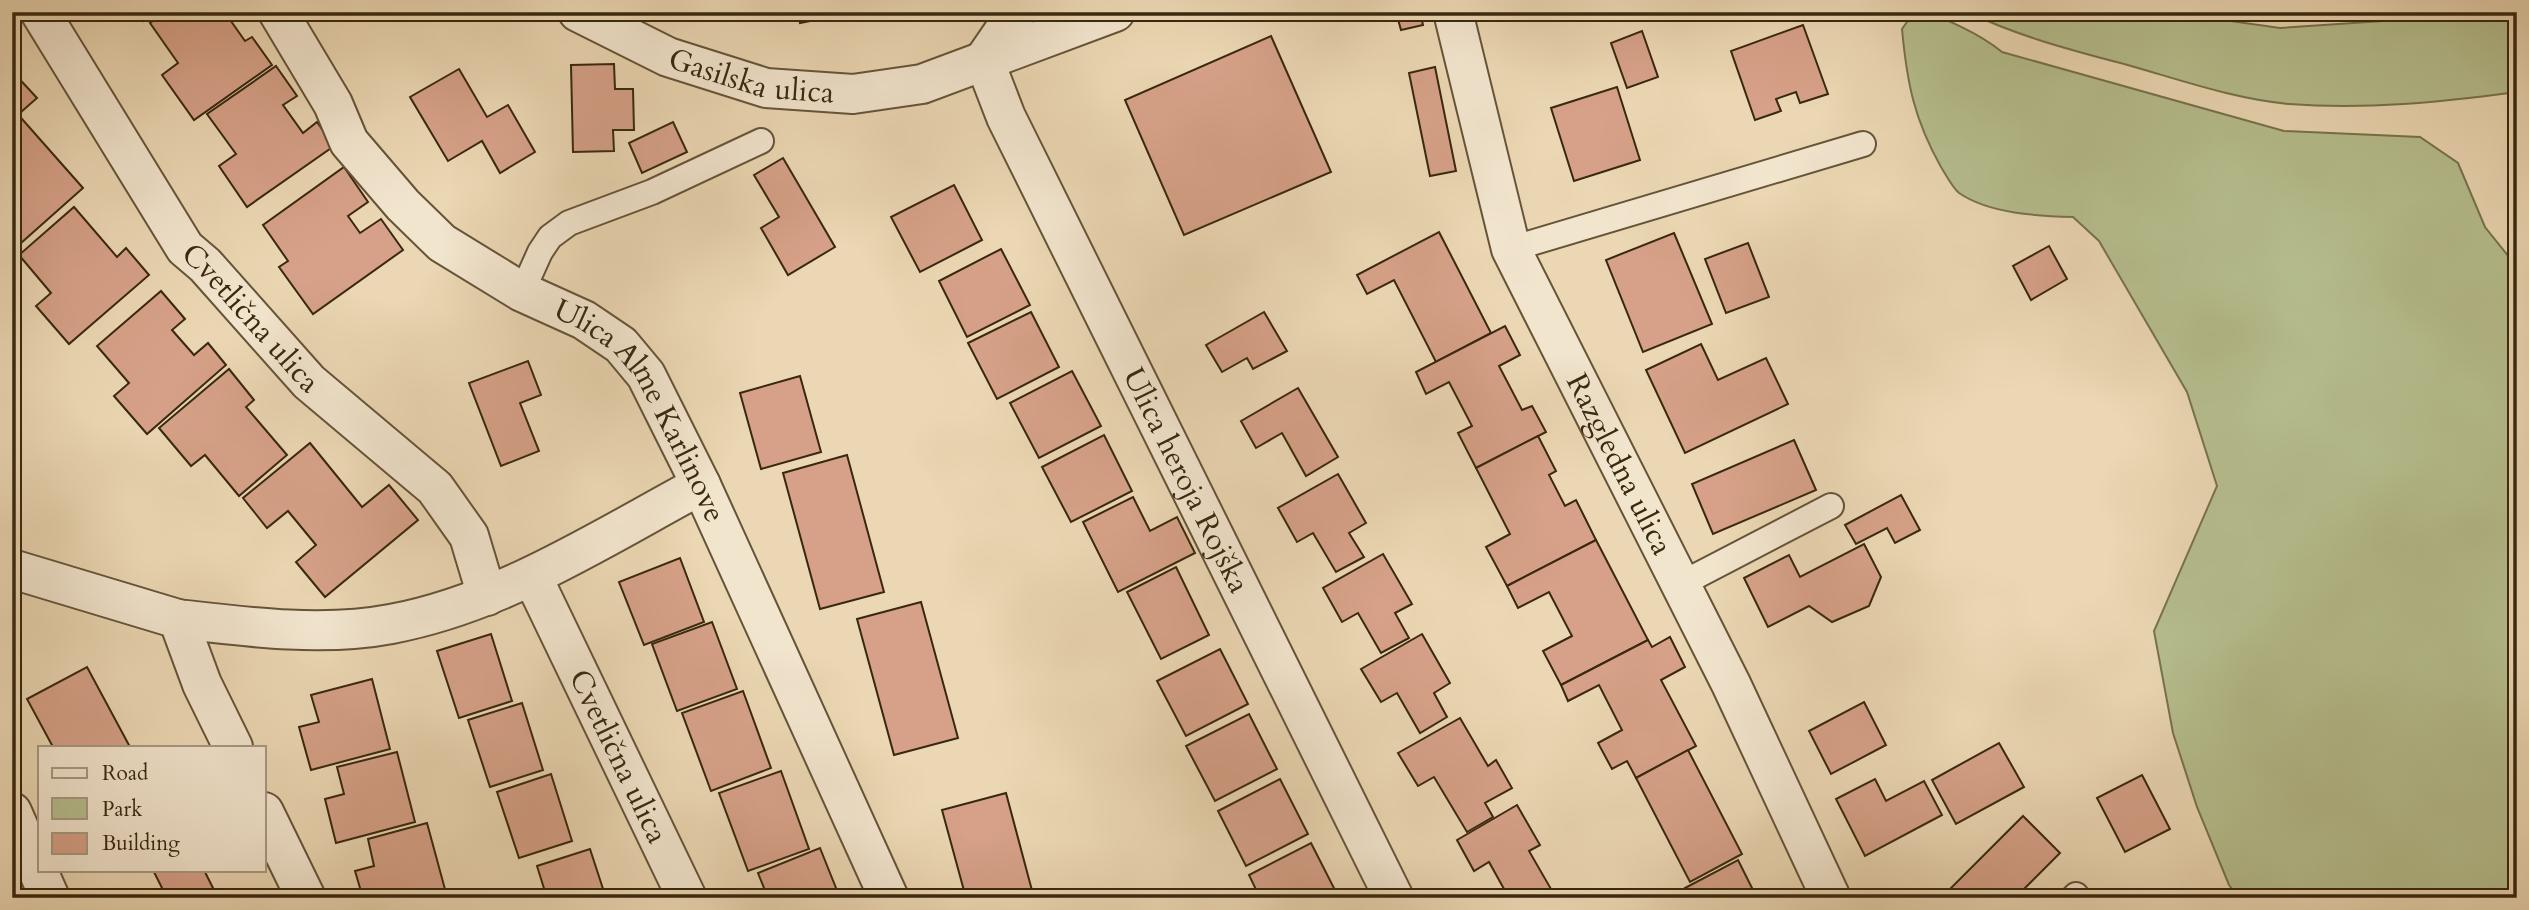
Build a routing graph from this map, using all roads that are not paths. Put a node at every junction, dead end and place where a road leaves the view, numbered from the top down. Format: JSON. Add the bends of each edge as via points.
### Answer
{"nodes":[{"id":1,"x":40,"y":12,"type":"edge"},
{"id":2,"x":278,"y":12,"type":"edge"},
{"id":3,"x":578,"y":12,"type":"edge"},
{"id":4,"x":1017,"y":12,"type":"edge"},
{"id":5,"x":1115,"y":12,"type":"edge"},
{"id":6,"x":1453,"y":12,"type":"edge"},
{"id":7,"x":984,"y":60,"type":"junction"},
{"id":8,"x":761,"y":141,"type":"dead end"},
{"id":9,"x":1863,"y":144,"type":"dead end"},
{"id":10,"x":1511,"y":249,"type":"junction"},
{"id":11,"x":522,"y":292,"type":"junction"},
{"id":12,"x":701,"y":485,"type":"junction"},
{"id":13,"x":1831,"y":506,"type":"dead end"},
{"id":14,"x":12,"y":569,"type":"edge"},
{"id":15,"x":532,"y":576,"type":"junction"},
{"id":16,"x":1681,"y":584,"type":"junction"},
{"id":17,"x":487,"y":596,"type":"junction"},
{"id":18,"x":178,"y":620,"type":"junction"},
{"id":19,"x":233,"y":746,"type":"edge"},
{"id":20,"x":12,"y":812,"type":"edge"},
{"id":21,"x":266,"y":816,"type":"edge"},
{"id":22,"x":38,"y":871,"type":"edge"},
{"id":23,"x":39,"y":872,"type":"edge"},
{"id":24,"x":50,"y":898,"type":"edge"},
{"id":25,"x":306,"y":898,"type":"edge"},
{"id":26,"x":687,"y":898,"type":"edge"},
{"id":27,"x":889,"y":898,"type":"edge"},
{"id":28,"x":1394,"y":898,"type":"edge"},
{"id":29,"x":1831,"y":898,"type":"edge"}],
"edges":[{"from":1,"to":17,"type":"street","name":"Cvetlična ulica","via":[[185,248],[309,382],[435,488],[469,536]]},
{"from":2,"to":11,"type":"street","name":"Ulica Alme Karlinove","via":[[349,142],[403,205],[442,243]]},
{"from":3,"to":7,"type":"street","name":"Gasilska ulica","via":[[668,57],[765,88],[853,94],[922,84]]},
{"from":4,"to":7,"type":"street"},
{"from":5,"to":7,"type":"street","name":"Gasilska ulica"},
{"from":6,"to":10,"type":"street","name":"Razgledna ulica"},
{"from":7,"to":28,"type":"street","name":"Ulica heroja Rojška","via":[[1006,117]]},
{"from":8,"to":11,"type":"lane","via":[[652,192],[569,223],[550,237]]},
{"from":9,"to":10,"type":"lane"},
{"from":10,"to":16,"type":"street","name":"Razgledna ulica"},
{"from":11,"to":12,"type":"street","name":"Ulica Alme Karlinove","via":[[584,320],[621,345],[646,375]]},
{"from":12,"to":15,"type":"street"},
{"from":12,"to":27,"type":"street","name":"Ulica Alme Karlinove"},
{"from":13,"to":16,"type":"lane"},
{"from":14,"to":18,"type":"street"},
{"from":15,"to":17,"type":"street"},
{"from":15,"to":26,"type":"street","name":"Cvetlična ulica"},
{"from":16,"to":29,"type":"street","name":"Razgledna ulica"},
{"from":17,"to":18,"type":"street","via":[[390,624],[284,631]]},
{"from":18,"to":19,"type":"street"},
{"from":20,"to":22,"type":"street"},
{"from":21,"to":25,"type":"street"},
{"from":23,"to":24,"type":"street"}]}
